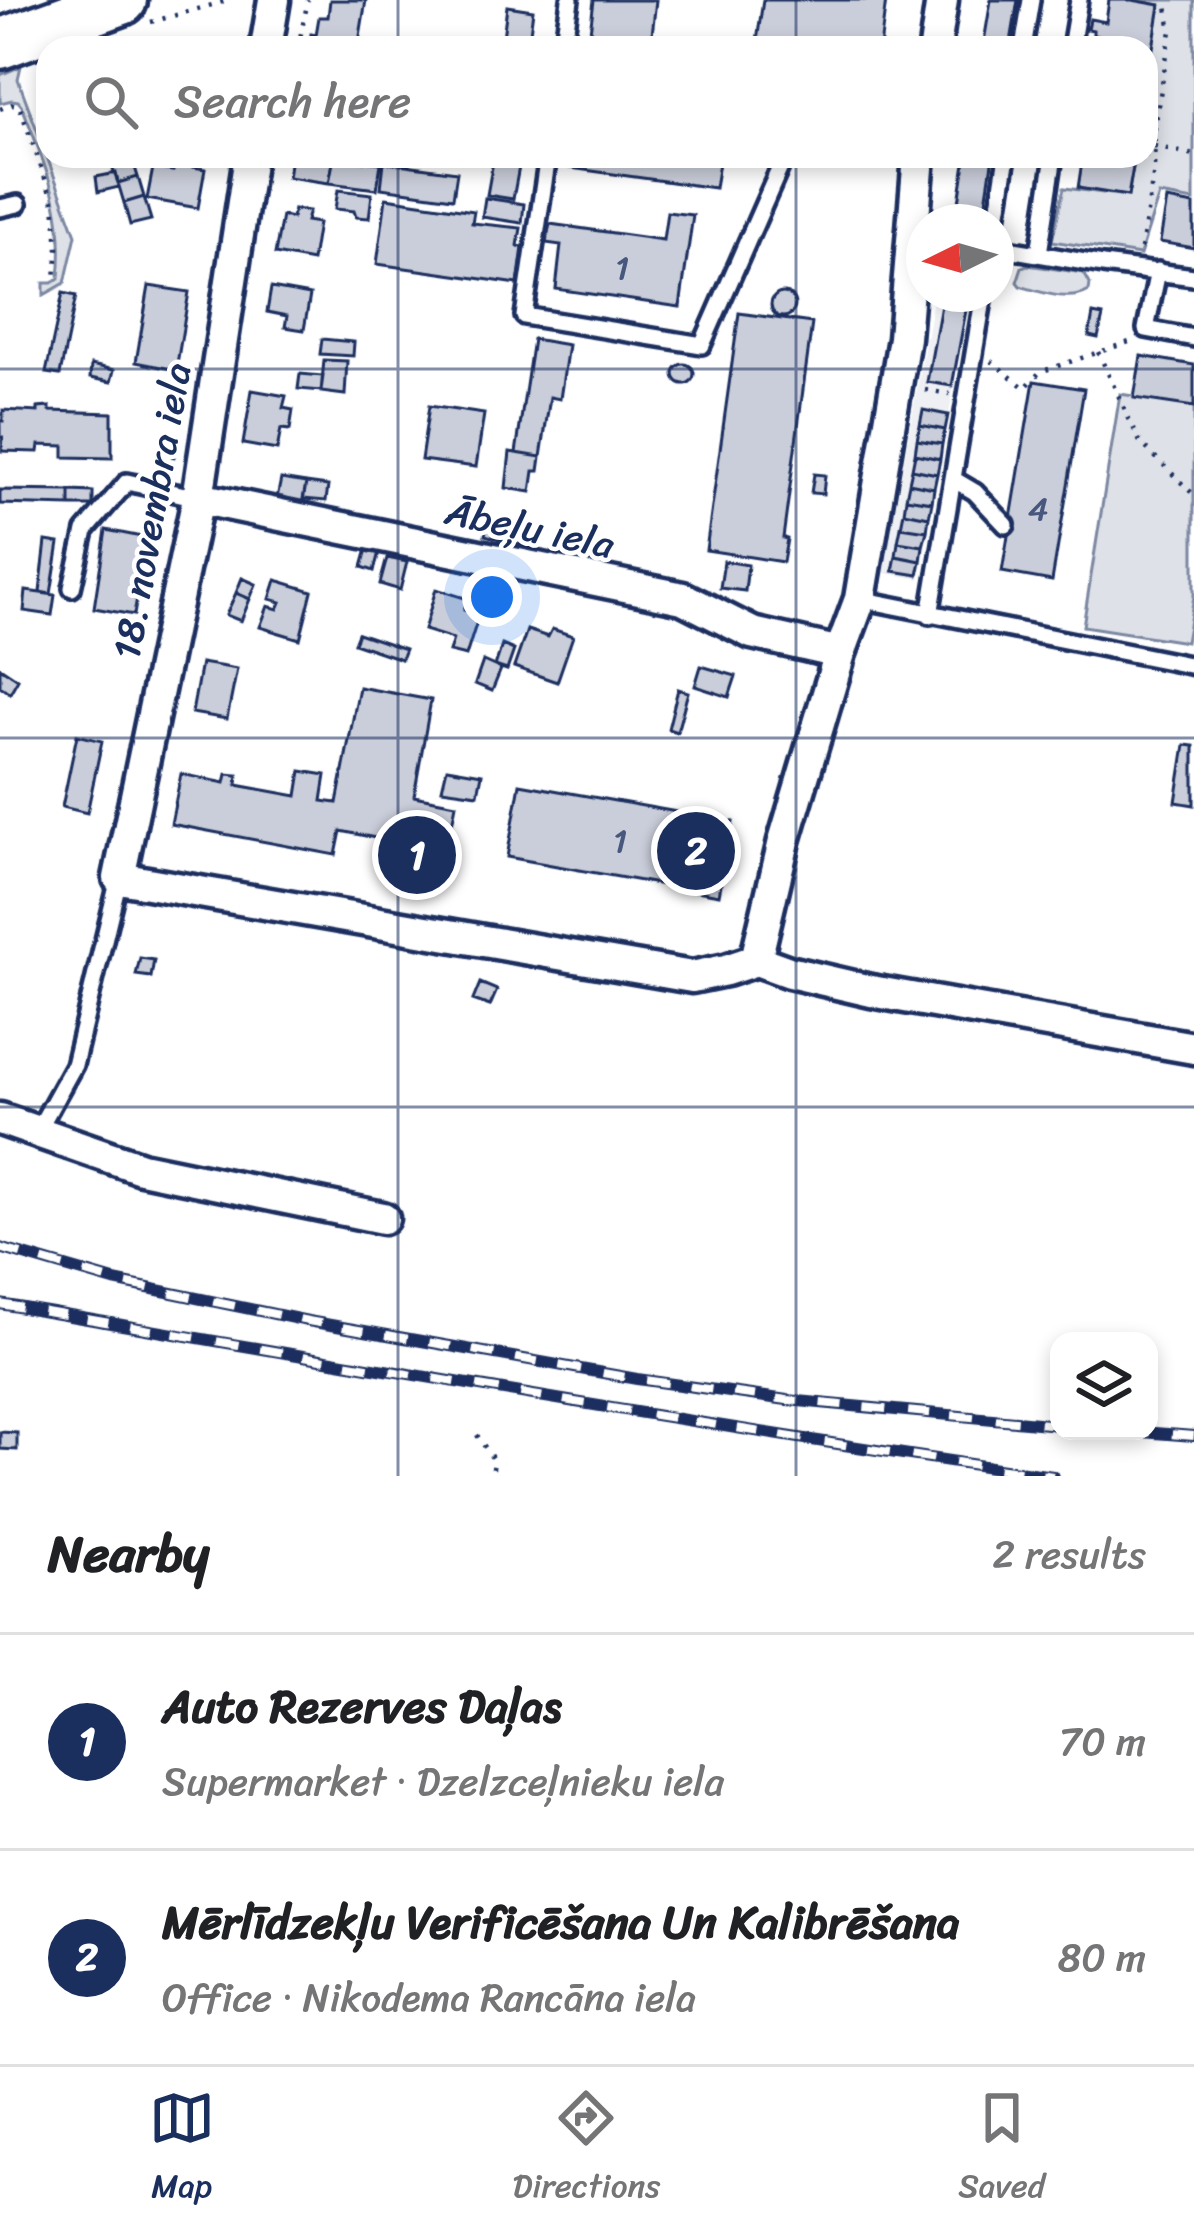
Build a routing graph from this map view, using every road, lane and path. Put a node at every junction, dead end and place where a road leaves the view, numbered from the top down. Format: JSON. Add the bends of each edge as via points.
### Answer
{"nodes":[{"id":1,"x":122,"y":0,"type":"edge"},
{"id":2,"x":274,"y":0,"type":"edge"},
{"id":3,"x":308,"y":0,"type":"edge"},
{"id":4,"x":570,"y":0,"type":"edge"},
{"id":5,"x":942,"y":0,"type":"edge"},
{"id":6,"x":1031,"y":0,"type":"edge"},
{"id":7,"x":1079,"y":0,"type":"edge"},
{"id":8,"x":1166,"y":0,"type":"edge"},
{"id":9,"x":268,"y":36,"type":"edge"},
{"id":10,"x":300,"y":36,"type":"edge"},
{"id":11,"x":565,"y":36,"type":"edge"},
{"id":12,"x":936,"y":36,"type":"edge"},
{"id":13,"x":1025,"y":36,"type":"edge"},
{"id":14,"x":1073,"y":36,"type":"edge"},
{"id":15,"x":0,"y":44,"type":"edge"},
{"id":16,"x":1158,"y":107,"type":"edge"},
{"id":17,"x":0,"y":110,"type":"edge"},
{"id":18,"x":1158,"y":147,"type":"edge"},
{"id":19,"x":36,"y":154,"type":"edge"},
{"id":20,"x":1194,"y":155,"type":"edge"},
{"id":21,"x":41,"y":168,"type":"edge"},
{"id":22,"x":248,"y":168,"type":"edge"},
{"id":23,"x":546,"y":168,"type":"edge"},
{"id":24,"x":780,"y":168,"type":"edge"},
{"id":25,"x":918,"y":168,"type":"edge"},
{"id":26,"x":1004,"y":168,"type":"edge"},
{"id":27,"x":1052,"y":168,"type":"edge"},
{"id":28,"x":1154,"y":168,"type":"edge"},
{"id":29,"x":19,"y":204,"type":"dead end"},
{"id":30,"x":999,"y":204,"type":"edge"},
{"id":31,"x":0,"y":208,"type":"edge"},
{"id":32,"x":1014,"y":250,"type":"edge"},
{"id":33,"x":1039,"y":253,"type":"junction"},
{"id":34,"x":1138,"y":269,"type":"junction"},
{"id":35,"x":1158,"y":271,"type":"junction"},
{"id":36,"x":1194,"y":277,"type":"edge"},
{"id":37,"x":55,"y":278,"type":"dead end"},
{"id":38,"x":982,"y":312,"type":"edge"},
{"id":39,"x":1161,"y":332,"type":"junction"},
{"id":40,"x":1194,"y":338,"type":"edge"},
{"id":41,"x":975,"y":349,"type":"junction"},
{"id":42,"x":1098,"y":352,"type":"junction"},
{"id":43,"x":930,"y":391,"type":"dead end"},
{"id":44,"x":946,"y":394,"type":"dead end"},
{"id":45,"x":953,"y":479,"type":"junction"},
{"id":46,"x":1194,"y":495,"type":"edge"},
{"id":47,"x":198,"y":498,"type":"junction"},
{"id":48,"x":1006,"y":525,"type":"dead end"},
{"id":49,"x":71,"y":588,"type":"dead end"},
{"id":50,"x":860,"y":599,"type":"junction"},
{"id":51,"x":930,"y":615,"type":"junction"},
{"id":52,"x":840,"y":653,"type":"junction"},
{"id":53,"x":1194,"y":666,"type":"edge"},
{"id":54,"x":118,"y":878,"type":"junction"},
{"id":55,"x":755,"y":960,"type":"junction"},
{"id":56,"x":1194,"y":1048,"type":"edge"},
{"id":57,"x":0,"y":1119,"type":"edge"},
{"id":58,"x":37,"y":1132,"type":"junction"},
{"id":59,"x":383,"y":1218,"type":"dead end"},
{"id":60,"x":477,"y":1435,"type":"dead end"},
{"id":61,"x":493,"y":1476,"type":"edge"}],
"edges":[{"from":1,"to":15,"type":"main road"},
{"from":2,"to":9,"type":"street"},
{"from":3,"to":10,"type":"path"},
{"from":4,"to":11,"type":"lane"},
{"from":5,"to":12,"type":"street"},
{"from":6,"to":13,"type":"lane"},
{"from":7,"to":14,"type":"lane"},
{"from":8,"to":16,"type":"path","via":[[1171,31]]},
{"from":17,"to":19,"type":"path","via":[[19,106]]},
{"from":18,"to":20,"type":"path"},
{"from":21,"to":37,"type":"path","via":[[54,205]]},
{"from":22,"to":47,"type":"street","name":"18. novembra iela"},
{"from":23,"to":24,"type":"lane","via":[[524,316],[702,345]]},
{"from":25,"to":50,"type":"street","via":[[904,338]]},
{"from":26,"to":30,"type":"lane"},
{"from":27,"to":33,"type":"lane"},
{"from":28,"to":34,"type":"path"},
{"from":29,"to":31,"type":"lane"},
{"from":32,"to":33,"type":"lane"},
{"from":33,"to":34,"type":"lane"},
{"from":34,"to":35,"type":"lane"},
{"from":35,"to":36,"type":"lane"},
{"from":35,"to":39,"type":"lane","via":[[1146,329]]},
{"from":38,"to":41,"type":"lane"},
{"from":39,"to":40,"type":"lane"},
{"from":39,"to":42,"type":"path"},
{"from":41,"to":42,"type":"path","via":[[1024,388],[1040,372]]},
{"from":41,"to":45,"type":"lane"},
{"from":42,"to":46,"type":"path","via":[[1140,442]]},
{"from":43,"to":44,"type":"path"},
{"from":45,"to":48,"type":"lane"},
{"from":45,"to":51,"type":"lane"},
{"from":47,"to":49,"type":"lane","via":[[127,482],[85,531]]},
{"from":47,"to":52,"type":"street","name":"Ābeļu iela","via":[[683,598],[752,633]]},
{"from":47,"to":54,"type":"street","name":"18. novembra iela"},
{"from":50,"to":51,"type":"lane"},
{"from":50,"to":52,"type":"street"},
{"from":51,"to":53,"type":"lane"},
{"from":52,"to":55,"type":"street"},
{"from":54,"to":55,"type":"street","via":[[692,977]]},
{"from":54,"to":58,"type":"lane","via":[[74,1065]]},
{"from":55,"to":56,"type":"street","via":[[871,991]]},
{"from":57,"to":58,"type":"street"},
{"from":58,"to":59,"type":"street","via":[[141,1168]]},
{"from":60,"to":61,"type":"path","via":[[494,1461]]}]}
